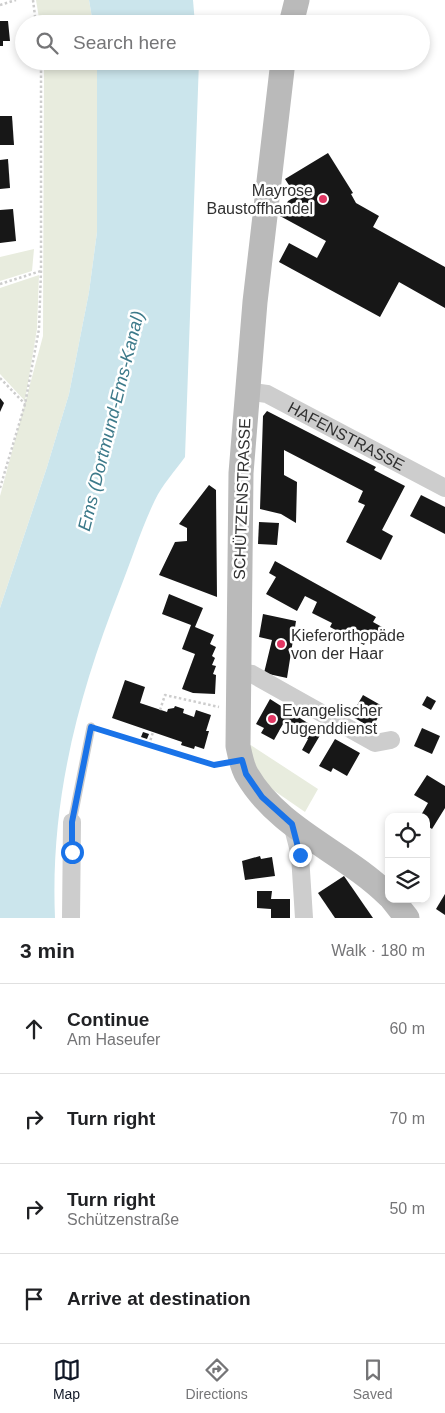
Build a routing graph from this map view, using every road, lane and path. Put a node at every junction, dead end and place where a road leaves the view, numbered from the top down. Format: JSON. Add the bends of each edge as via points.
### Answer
{"nodes":[{"id":1,"x":16,"y":0,"type":"edge"},
{"id":2,"x":33,"y":0,"type":"edge"},
{"id":3,"x":297,"y":0,"type":"edge"},
{"id":4,"x":0,"y":5,"type":"edge"},
{"id":5,"x":35,"y":15,"type":"edge"},
{"id":6,"x":293,"y":15,"type":"edge"},
{"id":7,"x":41,"y":70,"type":"edge"},
{"id":8,"x":281,"y":70,"type":"edge"},
{"id":9,"x":41,"y":271,"type":"junction"},
{"id":10,"x":0,"y":284,"type":"edge"},
{"id":11,"x":0,"y":378,"type":"edge"},
{"id":12,"x":246,"y":391,"type":"junction"},
{"id":13,"x":25,"y":404,"type":"junction"},
{"id":14,"x":0,"y":488,"type":"edge"},
{"id":15,"x":445,"y":488,"type":"edge"},
{"id":16,"x":238,"y":672,"type":"junction"},
{"id":17,"x":160,"y":710,"type":"dead end"},
{"id":18,"x":238,"y":711,"type":"junction"},
{"id":19,"x":91,"y":727,"type":"joint"},
{"id":20,"x":153,"y":732,"type":"dead end"},
{"id":21,"x":392,"y":740,"type":"dead end"},
{"id":22,"x":149,"y":745,"type":"junction"},
{"id":23,"x":242,"y":760,"type":"junction"},
{"id":24,"x":72,"y":822,"type":"joint"},
{"id":25,"x":292,"y":824,"type":"junction"},
{"id":26,"x":385,"y":893,"type":"edge"},
{"id":27,"x":395,"y":903,"type":"edge"},
{"id":28,"x":71,"y":918,"type":"edge"},
{"id":29,"x":304,"y":918,"type":"edge"},
{"id":30,"x":407,"y":918,"type":"edge"}],
"edges":[{"from":1,"to":4,"type":"path"},
{"from":2,"to":5,"type":"path"},
{"from":3,"to":6,"type":"street"},
{"from":7,"to":9,"type":"path"},
{"from":8,"to":12,"type":"street","name":"SCHÜTZENSTRASSE"},
{"from":9,"to":10,"type":"path"},
{"from":9,"to":13,"type":"path","via":[[39,329]]},
{"from":11,"to":13,"type":"path"},
{"from":12,"to":15,"type":"street","name":"HAFENSTRASSE","via":[[267,394]]},
{"from":12,"to":16,"type":"street","name":"SCHÜTZENSTRASSE","via":[[241,473]]},
{"from":13,"to":14,"type":"path"},
{"from":16,"to":18,"type":"street","name":"SCHÜTZENSTRASSE"},
{"from":16,"to":21,"type":"street","via":[[252,674],[375,743]]},
{"from":17,"to":18,"type":"path","via":[[165,695]]},
{"from":18,"to":23,"type":"street","name":"SCHÜTZENSTRASSE","via":[[238,746]]},
{"from":19,"to":22,"type":"path"},
{"from":19,"to":24,"type":"lane"},
{"from":20,"to":22,"type":"path"},
{"from":22,"to":23,"type":"path","via":[[214,765]]},
{"from":23,"to":25,"type":"street","name":"SCHÜTZENSTRASSE","via":[[246,774],[262,797]]},
{"from":24,"to":28,"type":"street"},
{"from":25,"to":26,"type":"street","name":"SCHÜTZENSTRASSE","via":[[354,866]]},
{"from":25,"to":29,"type":"street","via":[[300,855]]},
{"from":27,"to":30,"type":"street"}]}
